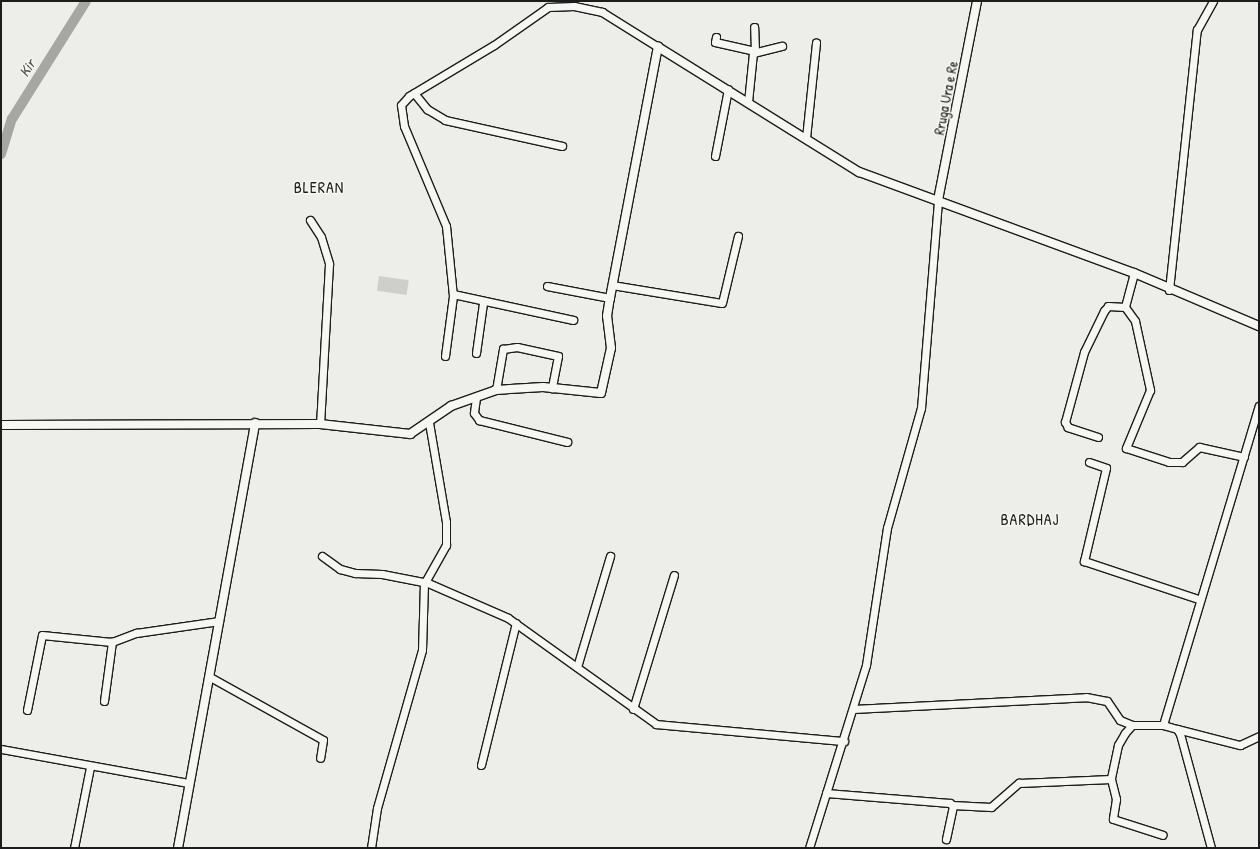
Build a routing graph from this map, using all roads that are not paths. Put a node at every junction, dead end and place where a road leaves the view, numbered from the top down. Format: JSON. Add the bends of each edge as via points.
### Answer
{"nodes":[{"id":1,"x":977,"y":1,"type":"edge"},
{"id":2,"x":1213,"y":1,"type":"edge"},
{"id":3,"x":754,"y":27,"type":"dead end"},
{"id":4,"x":716,"y":37,"type":"dead end"},
{"id":5,"x":816,"y":43,"type":"dead end"},
{"id":6,"x":782,"y":46,"type":"dead end"},
{"id":7,"x":658,"y":47,"type":"junction"},
{"id":8,"x":755,"y":51,"type":"junction"},
{"id":9,"x":728,"y":89,"type":"junction"},
{"id":10,"x":414,"y":92,"type":"junction"},
{"id":11,"x":748,"y":102,"type":"junction"},
{"id":12,"x":806,"y":138,"type":"junction"},
{"id":13,"x":562,"y":146,"type":"dead end"},
{"id":14,"x":716,"y":156,"type":"dead end"},
{"id":15,"x":938,"y":200,"type":"junction"},
{"id":16,"x":310,"y":220,"type":"dead end"},
{"id":17,"x":738,"y":236,"type":"dead end"},
{"id":18,"x":1134,"y":274,"type":"junction"},
{"id":19,"x":612,"y":285,"type":"junction"},
{"id":20,"x":547,"y":286,"type":"dead end"},
{"id":21,"x":1169,"y":290,"type":"junction"},
{"id":22,"x":453,"y":294,"type":"junction"},
{"id":23,"x":610,"y":298,"type":"junction"},
{"id":24,"x":484,"y":303,"type":"junction"},
{"id":25,"x":1125,"y":307,"type":"junction"},
{"id":26,"x":573,"y":320,"type":"dead end"},
{"id":27,"x":1259,"y":326,"type":"edge"},
{"id":28,"x":476,"y":353,"type":"dead end"},
{"id":29,"x":445,"y":356,"type":"dead end"},
{"id":30,"x":552,"y":388,"type":"junction"},
{"id":31,"x":496,"y":390,"type":"junction"},
{"id":32,"x":476,"y":398,"type":"junction"},
{"id":33,"x":1259,"y":406,"type":"edge"},
{"id":34,"x":256,"y":423,"type":"junction"},
{"id":35,"x":429,"y":423,"type":"junction"},
{"id":36,"x":320,"y":424,"type":"junction"},
{"id":37,"x":1,"y":425,"type":"edge"},
{"id":38,"x":1098,"y":437,"type":"dead end"},
{"id":39,"x":567,"y":442,"type":"dead end"},
{"id":40,"x":1244,"y":457,"type":"junction"},
{"id":41,"x":1089,"y":462,"type":"dead end"},
{"id":42,"x":322,"y":556,"type":"dead end"},
{"id":43,"x":610,"y":556,"type":"dead end"},
{"id":44,"x":674,"y":575,"type":"dead end"},
{"id":45,"x":424,"y":584,"type":"junction"},
{"id":46,"x":1198,"y":599,"type":"junction"},
{"id":47,"x":219,"y":621,"type":"junction"},
{"id":48,"x":516,"y":623,"type":"junction"},
{"id":49,"x":112,"y":642,"type":"junction"},
{"id":50,"x":577,"y":666,"type":"junction"},
{"id":51,"x":210,"y":677,"type":"junction"},
{"id":52,"x":104,"y":701,"type":"dead end"},
{"id":53,"x":633,"y":709,"type":"junction"},
{"id":54,"x":853,"y":709,"type":"junction"},
{"id":55,"x":27,"y":710,"type":"dead end"},
{"id":56,"x":1132,"y":725,"type":"junction"},
{"id":57,"x":1163,"y":725,"type":"junction"},
{"id":58,"x":1178,"y":729,"type":"junction"},
{"id":59,"x":1259,"y":736,"type":"edge"},
{"id":60,"x":844,"y":741,"type":"junction"},
{"id":61,"x":1,"y":750,"type":"edge"},
{"id":62,"x":320,"y":758,"type":"dead end"},
{"id":63,"x":481,"y":766,"type":"dead end"},
{"id":64,"x":90,"y":767,"type":"junction"},
{"id":65,"x":1111,"y":779,"type":"junction"},
{"id":66,"x":189,"y":783,"type":"junction"},
{"id":67,"x":826,"y":792,"type":"junction"},
{"id":68,"x":952,"y":805,"type":"junction"},
{"id":69,"x":1163,"y":835,"type":"dead end"},
{"id":70,"x":946,"y":839,"type":"dead end"},
{"id":71,"x":74,"y":848,"type":"edge"},
{"id":72,"x":178,"y":848,"type":"edge"},
{"id":73,"x":371,"y":848,"type":"edge"},
{"id":74,"x":809,"y":848,"type":"edge"},
{"id":75,"x":1212,"y":848,"type":"edge"}],
"edges":[{"from":1,"to":15,"type":"street","name":"Rruga Ura e Re"},
{"from":2,"to":21,"type":"street","via":[[1197,30]]},
{"from":3,"to":8,"type":"street"},
{"from":4,"to":8,"type":"street","via":[[715,42]]},
{"from":5,"to":12,"type":"street"},
{"from":6,"to":8,"type":"street"},
{"from":7,"to":9,"type":"street"},
{"from":7,"to":10,"type":"street","via":[[602,12],[574,6],[548,7],[494,46]]},
{"from":7,"to":19,"type":"street"},
{"from":8,"to":11,"type":"street"},
{"from":9,"to":11,"type":"street"},
{"from":9,"to":14,"type":"street"},
{"from":10,"to":13,"type":"street","via":[[427,109],[445,120]]},
{"from":10,"to":22,"type":"street","via":[[401,105],[400,113],[446,226]]},
{"from":11,"to":12,"type":"street"},
{"from":12,"to":15,"type":"street","via":[[860,172]]},
{"from":15,"to":18,"type":"street"},
{"from":15,"to":54,"type":"street","via":[[921,408],[887,528],[866,665]]},
{"from":16,"to":36,"type":"street","via":[[321,237],[330,264]]},
{"from":17,"to":19,"type":"street","via":[[722,303]]},
{"from":18,"to":21,"type":"street"},
{"from":18,"to":25,"type":"street"},
{"from":19,"to":23,"type":"street"},
{"from":20,"to":23,"type":"street"},
{"from":21,"to":27,"type":"street"},
{"from":22,"to":24,"type":"street"},
{"from":22,"to":29,"type":"street"},
{"from":23,"to":30,"type":"street","via":[[607,316],[611,348],[602,392]]},
{"from":24,"to":26,"type":"street","via":[[514,304]]},
{"from":24,"to":28,"type":"street"},
{"from":25,"to":38,"type":"street","via":[[1108,306],[1093,332],[1084,352],[1065,422],[1068,427]]},
{"from":25,"to":40,"type":"street","via":[[1135,322],[1150,390],[1126,448],[1169,462],[1182,462],[1199,447]]},
{"from":30,"to":31,"type":"street"},
{"from":30,"to":31,"type":"street","via":[[558,356],[520,347],[503,349]]},
{"from":31,"to":32,"type":"street"},
{"from":32,"to":35,"type":"street","via":[[451,406]]},
{"from":32,"to":39,"type":"street","via":[[474,413],[479,420]]},
{"from":33,"to":40,"type":"street"},
{"from":34,"to":36,"type":"street"},
{"from":34,"to":37,"type":"street"},
{"from":34,"to":47,"type":"street"},
{"from":35,"to":36,"type":"street","via":[[416,433],[403,435],[353,426]]},
{"from":35,"to":45,"type":"street","via":[[447,534],[446,545]]},
{"from":40,"to":46,"type":"street"},
{"from":41,"to":46,"type":"street","via":[[1106,468],[1084,561]]},
{"from":42,"to":45,"type":"street","via":[[350,572],[382,574]]},
{"from":43,"to":50,"type":"street"},
{"from":44,"to":53,"type":"street"},
{"from":45,"to":48,"type":"street","via":[[448,590]]},
{"from":45,"to":73,"type":"street","via":[[422,650],[377,808]]},
{"from":46,"to":57,"type":"street"},
{"from":47,"to":49,"type":"street","via":[[136,634]]},
{"from":47,"to":51,"type":"street"},
{"from":48,"to":50,"type":"street"},
{"from":48,"to":63,"type":"street"},
{"from":49,"to":52,"type":"street"},
{"from":49,"to":55,"type":"street","via":[[42,634]]},
{"from":50,"to":53,"type":"street"},
{"from":51,"to":62,"type":"street","via":[[322,740]]},
{"from":51,"to":66,"type":"street"},
{"from":53,"to":60,"type":"street","via":[[666,726]]},
{"from":54,"to":56,"type":"street","via":[[1086,697],[1107,700],[1120,720]]},
{"from":54,"to":60,"type":"street"},
{"from":56,"to":57,"type":"street"},
{"from":56,"to":65,"type":"street","via":[[1120,738]]},
{"from":57,"to":58,"type":"street"},
{"from":58,"to":59,"type":"street","via":[[1240,745]]},
{"from":58,"to":75,"type":"street"},
{"from":60,"to":67,"type":"street"},
{"from":61,"to":64,"type":"street"},
{"from":64,"to":66,"type":"street"},
{"from":64,"to":71,"type":"street"},
{"from":65,"to":68,"type":"street","via":[[1019,783],[991,808]]},
{"from":65,"to":69,"type":"street","via":[[1116,802],[1112,819]]},
{"from":66,"to":72,"type":"street"},
{"from":67,"to":68,"type":"street"},
{"from":67,"to":74,"type":"street"},
{"from":68,"to":70,"type":"street"}]}
